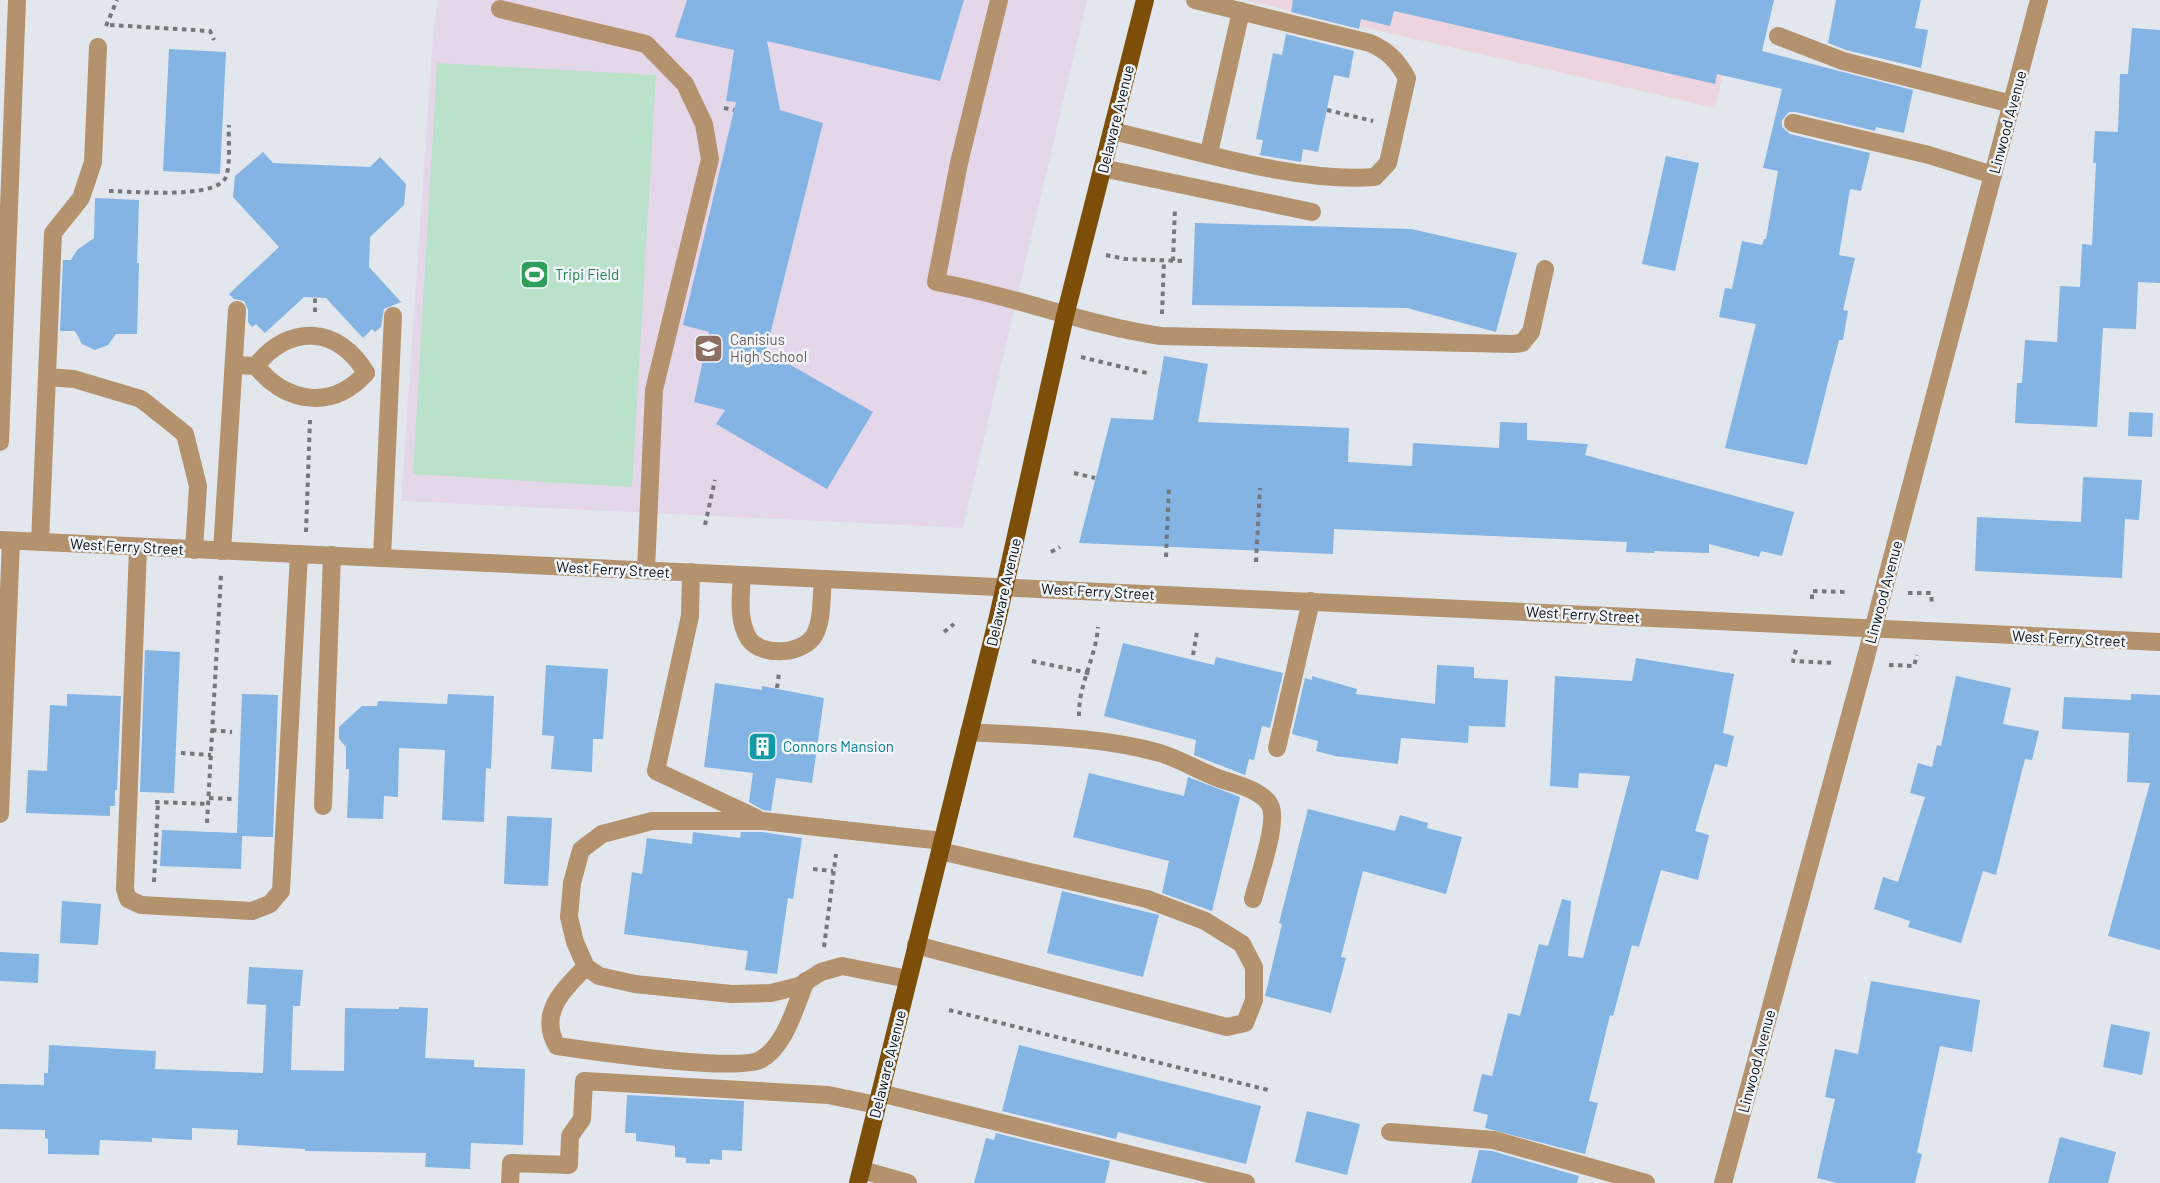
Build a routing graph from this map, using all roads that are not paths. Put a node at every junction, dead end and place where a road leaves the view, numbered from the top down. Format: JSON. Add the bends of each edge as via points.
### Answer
{"nodes":[{"id":1,"x":17,"y":0,"type":"edge"},
{"id":2,"x":999,"y":0,"type":"edge"},
{"id":3,"x":1145,"y":0,"type":"edge"},
{"id":4,"x":1195,"y":0,"type":"edge"},
{"id":5,"x":2039,"y":0,"type":"edge"},
{"id":6,"x":500,"y":9,"type":"dead end"},
{"id":7,"x":1241,"y":11,"type":"junction"},
{"id":8,"x":1778,"y":36,"type":"dead end"},
{"id":9,"x":98,"y":47,"type":"dead end"},
{"id":10,"x":2012,"y":104,"type":"junction"},
{"id":11,"x":1793,"y":123,"type":"dead end"},
{"id":12,"x":1112,"y":131,"type":"junction"},
{"id":13,"x":1209,"y":153,"type":"junction"},
{"id":14,"x":1102,"y":168,"type":"junction"},
{"id":15,"x":1993,"y":175,"type":"junction"},
{"id":16,"x":1312,"y":212,"type":"dead end"},
{"id":17,"x":1545,"y":269,"type":"dead end"},
{"id":18,"x":237,"y":310,"type":"dead end"},
{"id":19,"x":393,"y":316,"type":"dead end"},
{"id":20,"x":1065,"y":316,"type":"junction"},
{"id":21,"x":234,"y":365,"type":"junction"},
{"id":22,"x":256,"y":366,"type":"junction"},
{"id":23,"x":366,"y":373,"type":"junction"},
{"id":24,"x":390,"y":374,"type":"junction"},
{"id":25,"x":47,"y":377,"type":"junction"},
{"id":26,"x":0,"y":442,"type":"edge"},
{"id":27,"x":5,"y":541,"type":"edge"},
{"id":28,"x":40,"y":542,"type":"junction"},
{"id":29,"x":138,"y":548,"type":"junction"},
{"id":30,"x":194,"y":550,"type":"junction"},
{"id":31,"x":222,"y":550,"type":"junction"},
{"id":32,"x":299,"y":554,"type":"junction"},
{"id":33,"x":332,"y":555,"type":"junction"},
{"id":34,"x":382,"y":558,"type":"junction"},
{"id":35,"x":646,"y":570,"type":"junction"},
{"id":36,"x":691,"y":573,"type":"junction"},
{"id":37,"x":742,"y":575,"type":"junction"},
{"id":38,"x":823,"y":579,"type":"junction"},
{"id":39,"x":1005,"y":587,"type":"junction"},
{"id":40,"x":1311,"y":601,"type":"junction"},
{"id":41,"x":1874,"y":628,"type":"junction"},
{"id":42,"x":2160,"y":642,"type":"edge"},
{"id":43,"x":969,"y":732,"type":"junction"},
{"id":44,"x":1277,"y":748,"type":"dead end"},
{"id":45,"x":323,"y":806,"type":"dead end"},
{"id":46,"x":0,"y":814,"type":"edge"},
{"id":47,"x":764,"y":821,"type":"junction"},
{"id":48,"x":941,"y":846,"type":"junction"},
{"id":49,"x":1253,"y":899,"type":"dead end"},
{"id":50,"x":916,"y":945,"type":"junction"},
{"id":51,"x":586,"y":967,"type":"junction"},
{"id":52,"x":908,"y":979,"type":"junction"},
{"id":53,"x":806,"y":981,"type":"junction"},
{"id":54,"x":879,"y":1099,"type":"junction"},
{"id":55,"x":1390,"y":1132,"type":"dead end"},
{"id":56,"x":860,"y":1177,"type":"edge"},
{"id":57,"x":510,"y":1183,"type":"edge"},
{"id":58,"x":908,"y":1183,"type":"edge"},
{"id":59,"x":1246,"y":1183,"type":"edge"},
{"id":60,"x":1646,"y":1183,"type":"edge"},
{"id":61,"x":1723,"y":1183,"type":"edge"}],
"edges":[{"from":1,"to":26,"type":"street"},
{"from":2,"to":20,"type":"street","via":[[959,164],[936,282],[986,291]]},
{"from":3,"to":12,"type":"main road","name":"Delaware Avenue"},
{"from":4,"to":7,"type":"street"},
{"from":5,"to":10,"type":"street","name":"Linwood Avenue"},
{"from":6,"to":35,"type":"street","via":[[646,44],[685,84],[704,124],[710,159],[654,390]]},
{"from":7,"to":13,"type":"street"},
{"from":7,"to":13,"type":"street","via":[[1384,49],[1407,78],[1404,98],[1388,163],[1375,177],[1340,180]]},
{"from":8,"to":10,"type":"street","via":[[1843,61]]},
{"from":9,"to":25,"type":"street","via":[[93,162],[81,198],[53,233]]},
{"from":10,"to":15,"type":"street","name":"Linwood Avenue"},
{"from":11,"to":15,"type":"street","via":[[1929,155]]},
{"from":12,"to":13,"type":"street"},
{"from":12,"to":14,"type":"main road","name":"Delaware Avenue"},
{"from":14,"to":16,"type":"street"},
{"from":14,"to":20,"type":"main road","name":"Delaware Avenue"},
{"from":15,"to":41,"type":"street","name":"Linwood Avenue"},
{"from":17,"to":20,"type":"street","via":[[1531,332],[1522,343],[1161,336]]},
{"from":18,"to":21,"type":"street"},
{"from":19,"to":24,"type":"street"},
{"from":20,"to":39,"type":"main road","name":"Delaware Avenue"},
{"from":21,"to":22,"type":"street"},
{"from":21,"to":31,"type":"street"},
{"from":22,"to":23,"type":"street","via":[[280,389],[311,398],[342,392]]},
{"from":22,"to":23,"type":"street","via":[[281,343],[314,336],[345,347]]},
{"from":23,"to":24,"type":"street"},
{"from":24,"to":34,"type":"street"},
{"from":25,"to":28,"type":"street"},
{"from":25,"to":30,"type":"street","via":[[74,379],[141,399],[185,434],[198,486]]},
{"from":27,"to":28,"type":"street","name":"West Ferry Street"},
{"from":27,"to":46,"type":"street"},
{"from":28,"to":29,"type":"street","name":"West Ferry Street"},
{"from":29,"to":30,"type":"street","name":"West Ferry Street"},
{"from":29,"to":32,"type":"street","via":[[125,889],[128,900],[141,905],[252,911],[270,904],[280,891]]},
{"from":30,"to":31,"type":"street","name":"West Ferry Street"},
{"from":31,"to":32,"type":"street","name":"West Ferry Street"},
{"from":32,"to":33,"type":"street","name":"West Ferry Street"},
{"from":33,"to":34,"type":"street","name":"West Ferry Street"},
{"from":33,"to":45,"type":"street"},
{"from":34,"to":35,"type":"street","name":"West Ferry Street"},
{"from":35,"to":36,"type":"street","name":"West Ferry Street"},
{"from":36,"to":37,"type":"street","name":"West Ferry Street"},
{"from":36,"to":47,"type":"street","via":[[690,616],[656,771]]},
{"from":37,"to":38,"type":"street","name":"West Ferry Street"},
{"from":37,"to":38,"type":"street","via":[[741,618],[750,641],[764,649],[784,651],[802,647],[814,637],[819,625]]},
{"from":38,"to":39,"type":"street","name":"West Ferry Street"},
{"from":39,"to":40,"type":"street","name":"West Ferry Street"},
{"from":39,"to":43,"type":"main road","name":"Delaware Avenue"},
{"from":40,"to":41,"type":"street","name":"West Ferry Street"},
{"from":40,"to":44,"type":"street"},
{"from":41,"to":42,"type":"street","name":"West Ferry Street"},
{"from":41,"to":61,"type":"street","name":"Linwood Avenue"},
{"from":43,"to":48,"type":"main road","name":"Delaware Avenue"},
{"from":43,"to":49,"type":"street","via":[[1125,744],[1163,754],[1256,792],[1270,805],[1273,820]]},
{"from":47,"to":48,"type":"street"},
{"from":47,"to":51,"type":"street","via":[[652,821],[602,834],[581,850],[572,883],[569,917],[574,942]]},
{"from":48,"to":50,"type":"main road","name":"Delaware Avenue"},
{"from":48,"to":50,"type":"street","via":[[1147,899],[1205,921],[1242,944],[1254,967],[1254,1000],[1245,1023],[1227,1027]]},
{"from":50,"to":52,"type":"main road","name":"Delaware Avenue"},
{"from":51,"to":53,"type":"street","via":[[599,976],[635,984],[731,994],[771,993]]},
{"from":51,"to":53,"type":"street","via":[[565,987],[550,1015],[549,1032],[557,1046],[670,1060],[758,1060],[786,1030]]},
{"from":52,"to":53,"type":"street","via":[[842,966]]},
{"from":52,"to":54,"type":"main road","name":"Delaware Avenue"},
{"from":54,"to":56,"type":"main road","name":"Delaware Avenue"},
{"from":54,"to":57,"type":"street","via":[[584,1081],[582,1119],[570,1136],[569,1165],[511,1163]]},
{"from":54,"to":59,"type":"street"},
{"from":55,"to":60,"type":"street","via":[[1494,1140]]},
{"from":56,"to":58,"type":"street"}]}
